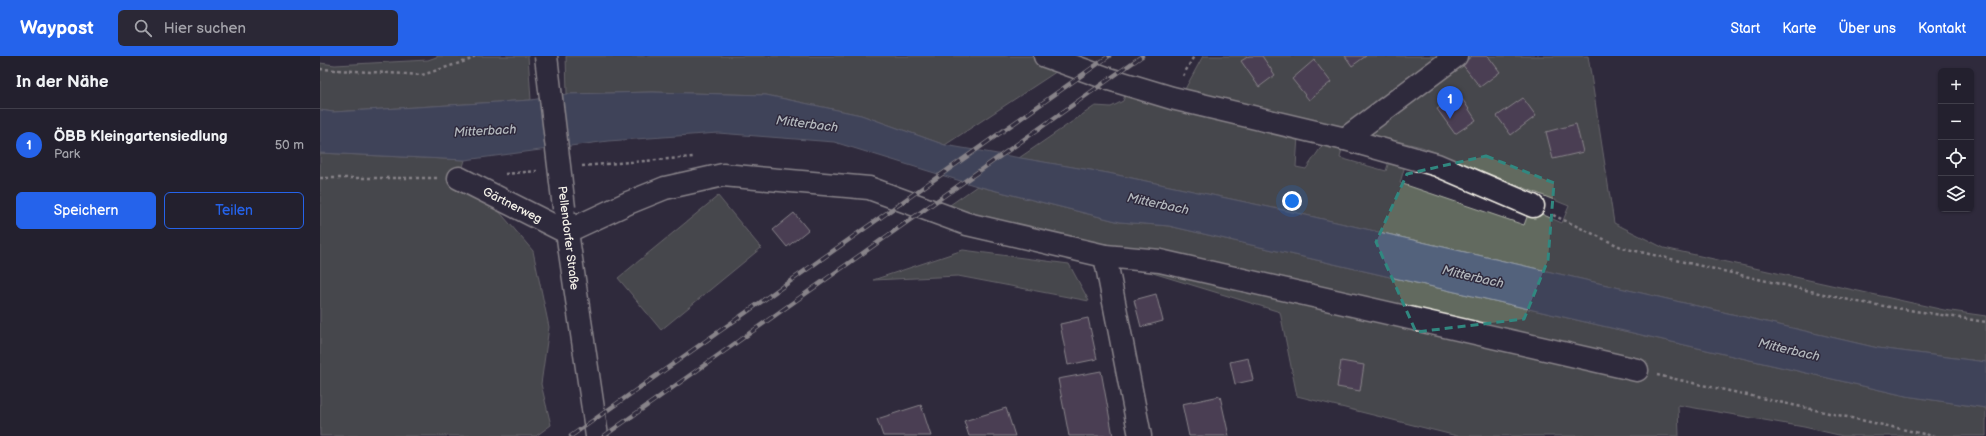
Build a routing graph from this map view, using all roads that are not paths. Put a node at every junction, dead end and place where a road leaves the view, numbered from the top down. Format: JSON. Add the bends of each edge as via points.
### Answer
{"nodes":[{"id":1,"x":546,"y":56,"type":"edge"},
{"id":2,"x":1045,"y":56,"type":"edge"},
{"id":3,"x":1456,"y":56,"type":"edge"},
{"id":4,"x":1345,"y":139,"type":"junction"},
{"id":5,"x":460,"y":178,"type":"road end"},
{"id":6,"x":1533,"y":206,"type":"road end"},
{"id":7,"x":566,"y":232,"type":"junction"},
{"id":8,"x":1105,"y":256,"type":"junction"},
{"id":9,"x":1637,"y":370,"type":"road end"},
{"id":10,"x":595,"y":428,"type":"edge"},
{"id":11,"x":1140,"y":436,"type":"edge"}],
"edges":[{"from":1,"to":7,"type":"street","name":"Pellendorfer Straße","bridge":true},
{"from":2,"to":4,"type":"street","via":[[1172,98]]},
{"from":3,"to":4,"type":"street"},
{"from":4,"to":6,"type":"street","via":[[1437,165]]},
{"from":5,"to":7,"type":"street","name":"Gärtnerweg"},
{"from":7,"to":8,"type":"street","via":[[665,188],[723,175],[869,188],[967,224]]},
{"from":7,"to":10,"type":"street","name":"Pellendorfer Straße"},
{"from":8,"to":9,"type":"street","via":[[1160,261]]},
{"from":8,"to":11,"type":"street"}]}
